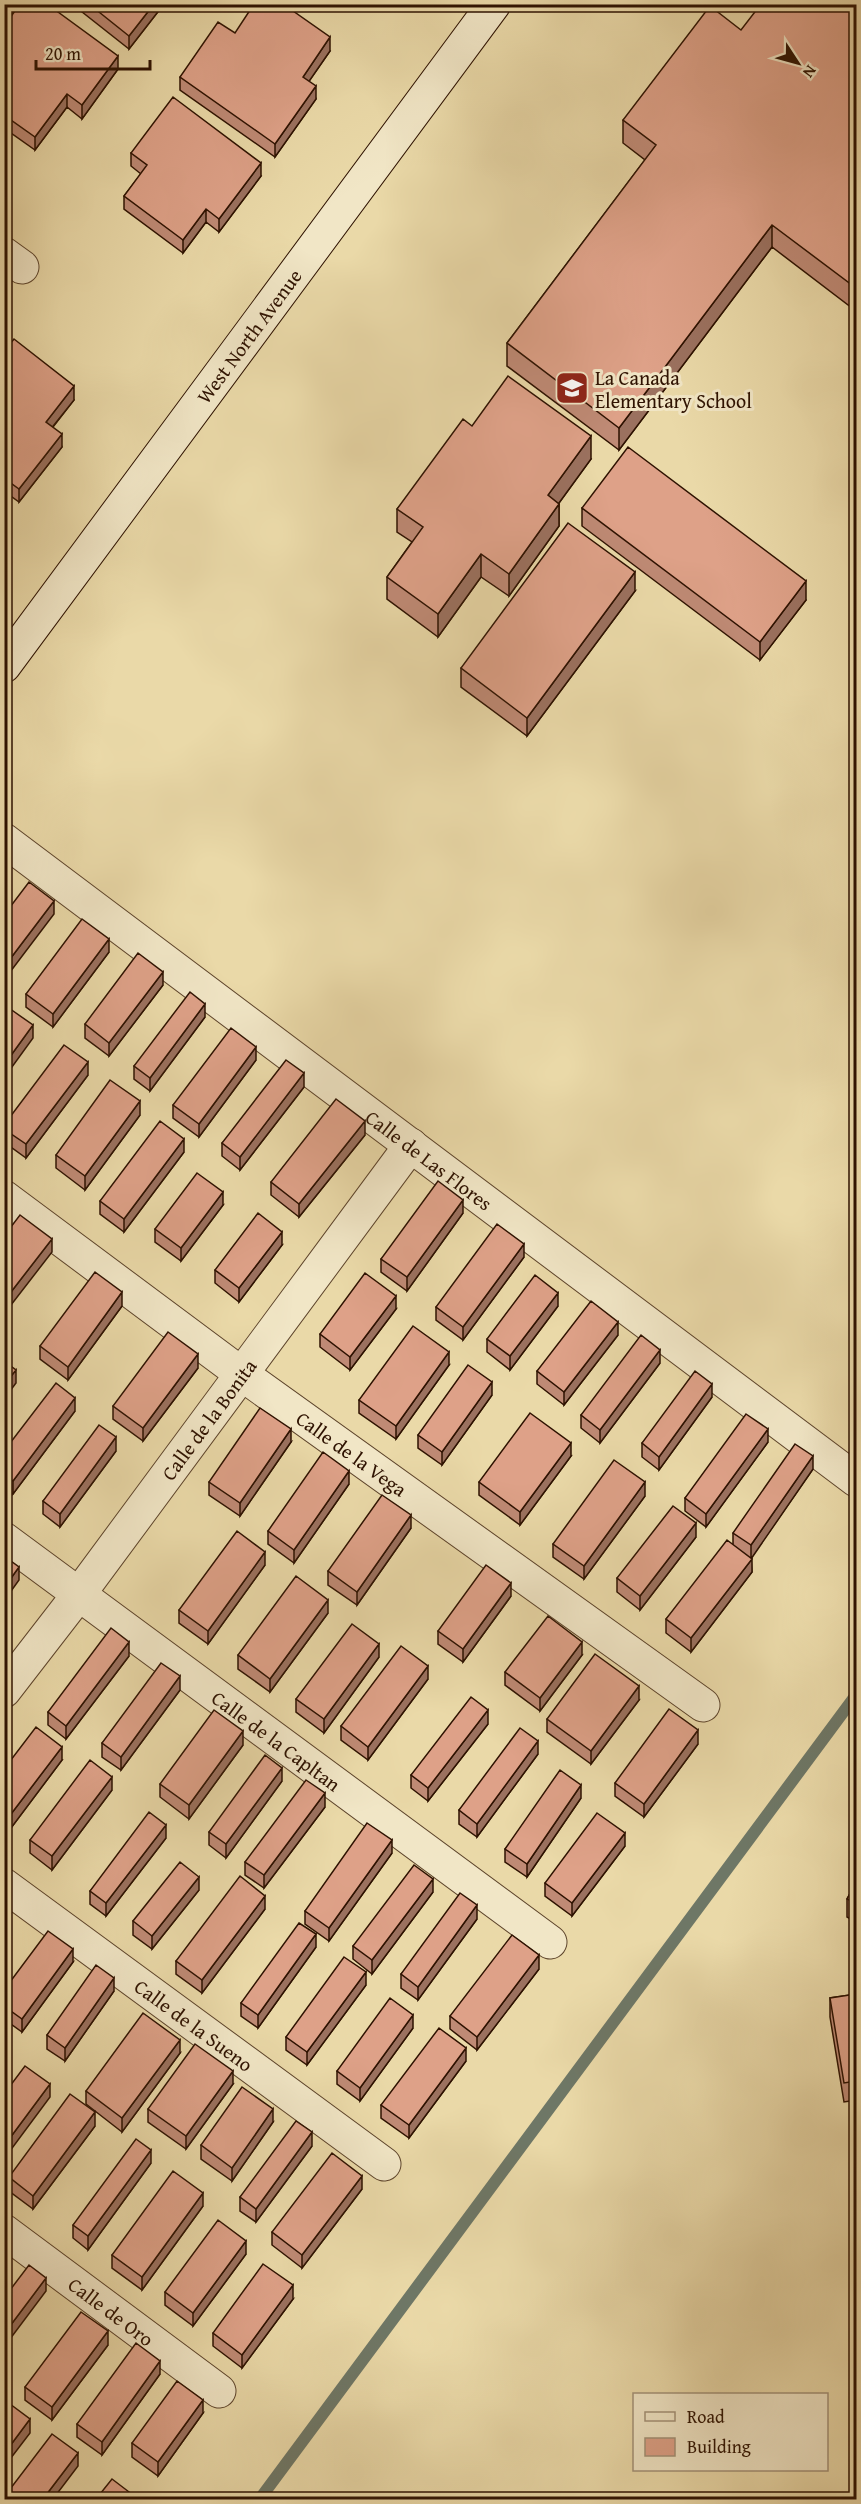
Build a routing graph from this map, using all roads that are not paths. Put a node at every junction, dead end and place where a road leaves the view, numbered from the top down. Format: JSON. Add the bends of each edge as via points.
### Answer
{"nodes":[{"id":1,"x":494,"y":4,"type":"edge"},
{"id":2,"x":4,"y":666,"type":"edge"},
{"id":3,"x":4,"y":840,"type":"edge"},
{"id":4,"x":411,"y":1145,"type":"junction"},
{"id":5,"x":4,"y":1197,"type":"edge"},
{"id":6,"x":243,"y":1375,"type":"junction"},
{"id":7,"x":856,"y":1480,"type":"edge"},
{"id":8,"x":4,"y":1539,"type":"edge"},
{"id":9,"x":79,"y":1594,"type":"junction"},
{"id":10,"x":4,"y":1690,"type":"edge"},
{"id":11,"x":703,"y":1705,"type":"dead end"},
{"id":12,"x":4,"y":1886,"type":"edge"},
{"id":13,"x":550,"y":1942,"type":"dead end"},
{"id":14,"x":384,"y":2164,"type":"dead end"},
{"id":15,"x":4,"y":2232,"type":"edge"},
{"id":16,"x":219,"y":2391,"type":"dead end"}],
"edges":[{"from":1,"to":2,"type":"street","name":"West North Avenue"},
{"from":3,"to":4,"type":"street","name":"Calle de Las Flores"},
{"from":4,"to":6,"type":"street","name":"Calle de la Bonita"},
{"from":4,"to":7,"type":"street","name":"Calle de Las Flores"},
{"from":5,"to":6,"type":"street","name":"Calle de la Vega"},
{"from":6,"to":9,"type":"street","name":"Calle de la Bonita"},
{"from":6,"to":11,"type":"street","name":"Calle de la Vega"},
{"from":8,"to":9,"type":"street","name":"Calle de la Capltan"},
{"from":9,"to":10,"type":"street","name":"Calle de la Bonita"},
{"from":9,"to":13,"type":"street","name":"Calle de la Capltan"},
{"from":12,"to":14,"type":"street","name":"Calle de la Sueno"},
{"from":15,"to":16,"type":"street","name":"Calle de Oro"}]}
